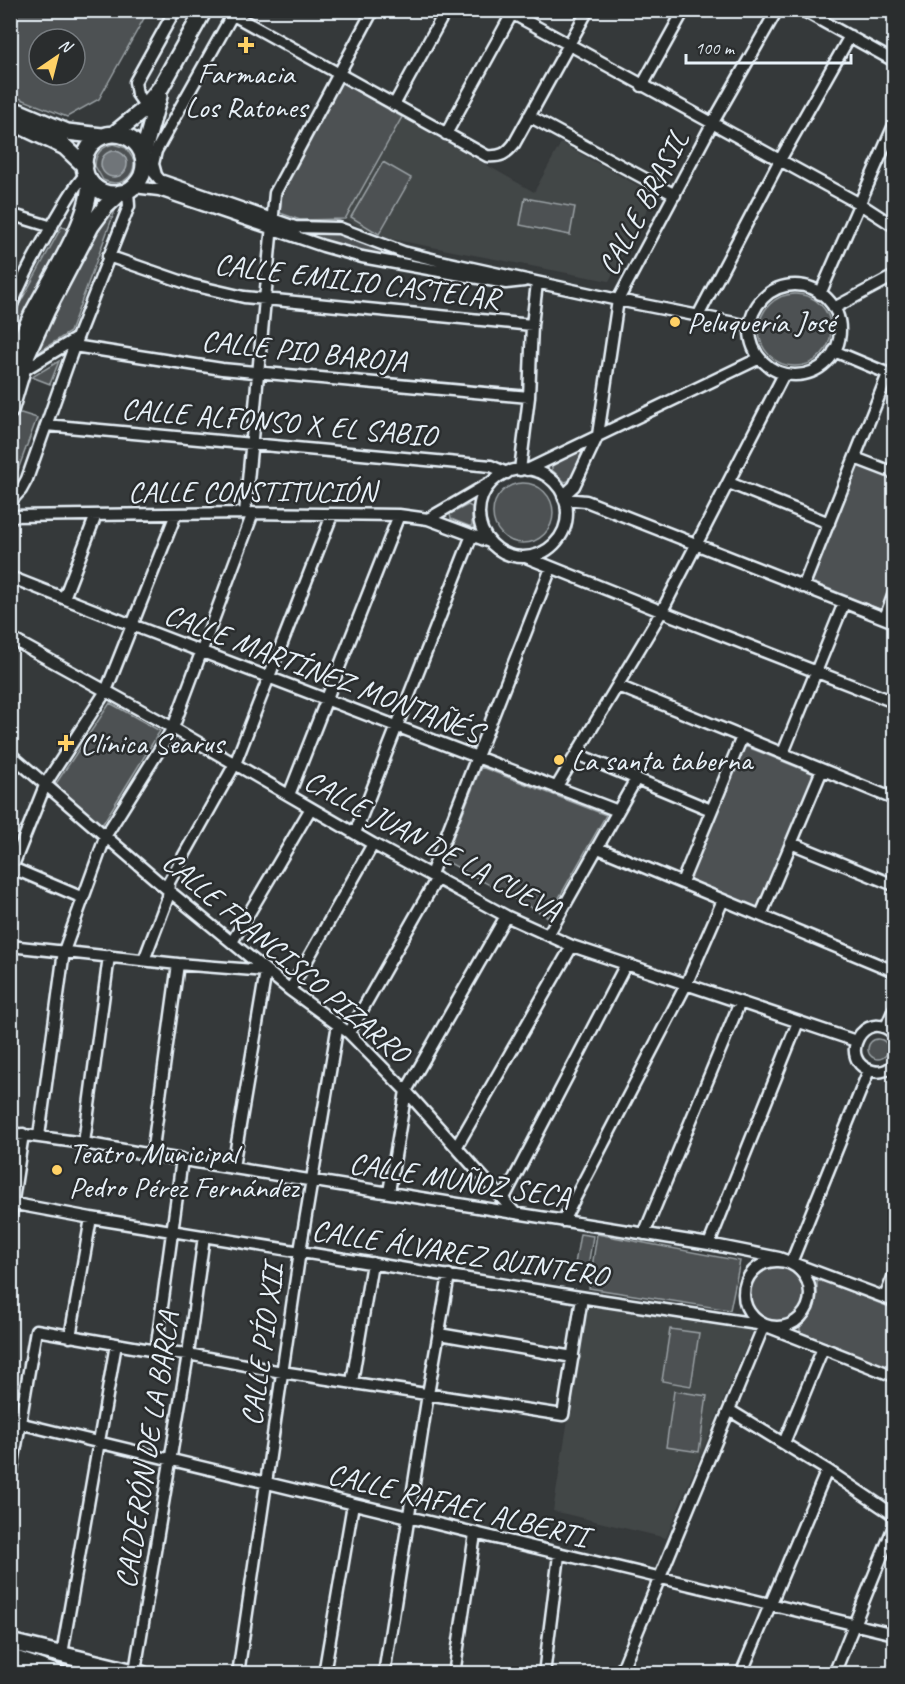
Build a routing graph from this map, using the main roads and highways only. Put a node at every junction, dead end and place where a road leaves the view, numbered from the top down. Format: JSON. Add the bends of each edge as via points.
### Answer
{"nodes":[{"id":1,"x":204,"y":10,"type":"edge"},
{"id":2,"x":161,"y":87,"type":"junction"},
{"id":3,"x":10,"y":108,"type":"edge"},
{"id":4,"x":10,"y":121,"type":"edge"},
{"id":5,"x":108,"y":135,"type":"junction"},
{"id":6,"x":143,"y":157,"type":"junction"},
{"id":7,"x":87,"y":173,"type":"junction"},
{"id":8,"x":131,"y":193,"type":"junction"},
{"id":9,"x":16,"y":369,"type":"edge"},
{"id":10,"x":10,"y":411,"type":"edge"},
{"id":11,"x":10,"y":1642,"type":"edge"},
{"id":12,"x":63,"y":1654,"type":"junction"},
{"id":13,"x":11,"y":1661,"type":"edge"},
{"id":14,"x":137,"y":1673,"type":"edge"},
{"id":15,"x":60,"y":1674,"type":"edge"}],
"edges":[{"from":1,"to":2,"type":"main road"},
{"from":2,"to":5,"type":"main road","via":[[146,107]]},
{"from":2,"to":6,"type":"main road"},
{"from":3,"to":5,"type":"main road","via":[[67,132]]},
{"from":4,"to":7,"type":"main road","via":[[65,147]]},
{"from":5,"to":6,"type":"main road","via":[[131,139]]},
{"from":5,"to":7,"type":"main road","via":[[88,148]]},
{"from":6,"to":8,"type":"main road","via":[[141,177]]},
{"from":7,"to":8,"type":"main road","via":[[104,192]]},
{"from":7,"to":9,"type":"main road","via":[[88,199],[82,218],[32,315]]},
{"from":8,"to":9,"type":"main road","via":[[100,213]]},
{"from":9,"to":10,"type":"main road"},
{"from":11,"to":12,"type":"main road"},
{"from":12,"to":14,"type":"main road"},
{"from":12,"to":15,"type":"main road","via":[[56,1665]]},
{"from":13,"to":15,"type":"main road"}]}
